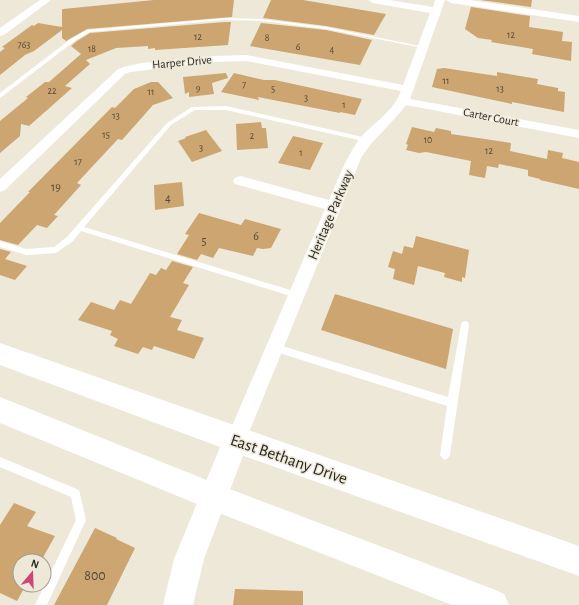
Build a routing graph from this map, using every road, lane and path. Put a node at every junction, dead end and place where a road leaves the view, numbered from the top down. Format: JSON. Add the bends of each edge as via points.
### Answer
{"nodes":[{"id":1,"x":46,"y":0,"type":"edge"},
{"id":2,"x":373,"y":0,"type":"edge"},
{"id":3,"x":451,"y":0,"type":"edge"},
{"id":4,"x":438,"y":5,"type":"edge"},
{"id":5,"x":579,"y":19,"type":"edge"},
{"id":6,"x":0,"y":33,"type":"edge"},
{"id":7,"x":423,"y":47,"type":"junction"},
{"id":8,"x":405,"y":95,"type":"junction"},
{"id":9,"x":0,"y":96,"type":"edge"},
{"id":10,"x":579,"y":134,"type":"edge"},
{"id":11,"x":367,"y":140,"type":"junction"},
{"id":12,"x":240,"y":181,"type":"dead end"},
{"id":13,"x":0,"y":187,"type":"edge"},
{"id":14,"x":334,"y":206,"type":"junction"},
{"id":15,"x":79,"y":228,"type":"junction"},
{"id":16,"x":0,"y":244,"type":"edge"},
{"id":17,"x":297,"y":295,"type":"junction"},
{"id":18,"x":465,"y":325,"type":"dead end"},
{"id":19,"x":276,"y":348,"type":"junction"},
{"id":20,"x":5,"y":361,"type":"edge"},
{"id":21,"x":452,"y":403,"type":"junction"},
{"id":22,"x":0,"y":410,"type":"edge"},
{"id":23,"x":236,"y":440,"type":"junction"},
{"id":24,"x":445,"y":455,"type":"dead end"},
{"id":25,"x":0,"y":462,"type":"edge"},
{"id":26,"x":214,"y":497,"type":"junction"},
{"id":27,"x":579,"y":562,"type":"edge"},
{"id":28,"x":41,"y":605,"type":"edge"},
{"id":29,"x":178,"y":605,"type":"edge"},
{"id":30,"x":493,"y":605,"type":"edge"}],
"edges":[{"from":1,"to":6,"type":"street"},
{"from":2,"to":4,"type":"street"},
{"from":3,"to":5,"type":"street"},
{"from":4,"to":7,"type":"street","name":"Heritage Parkway"},
{"from":7,"to":8,"type":"street","name":"Heritage Parkway"},
{"from":7,"to":9,"type":"lane","via":[[326,28],[261,20],[225,19],[89,31],[74,39]]},
{"from":8,"to":10,"type":"street","name":"Carter Court"},
{"from":8,"to":11,"type":"street","name":"Heritage Parkway","via":[[389,119]]},
{"from":8,"to":13,"type":"street","name":"Harper Drive","via":[[246,58],[213,58],[134,67],[121,72]]},
{"from":11,"to":14,"type":"street","name":"Heritage Parkway","via":[[354,158]]},
{"from":11,"to":15,"type":"lane","via":[[226,108],[194,108],[169,124]]},
{"from":12,"to":14,"type":"street"},
{"from":14,"to":17,"type":"street","name":"Heritage Parkway"},
{"from":15,"to":16,"type":"lane","via":[[56,250],[26,252]]},
{"from":15,"to":17,"type":"lane"},
{"from":17,"to":19,"type":"street","name":"Heritage Parkway"},
{"from":18,"to":21,"type":"lane"},
{"from":19,"to":21,"type":"lane"},
{"from":19,"to":23,"type":"street","name":"Heritage Parkway"},
{"from":20,"to":23,"type":"main road","name":"East Bethany Drive"},
{"from":21,"to":24,"type":"lane"},
{"from":22,"to":26,"type":"main road"},
{"from":23,"to":26,"type":"street"},
{"from":23,"to":27,"type":"main road","name":"East Bethany Drive"},
{"from":25,"to":28,"type":"lane","via":[[75,494],[81,520]]},
{"from":26,"to":29,"type":"street","via":[[189,558]]},
{"from":26,"to":30,"type":"main road"}]}
